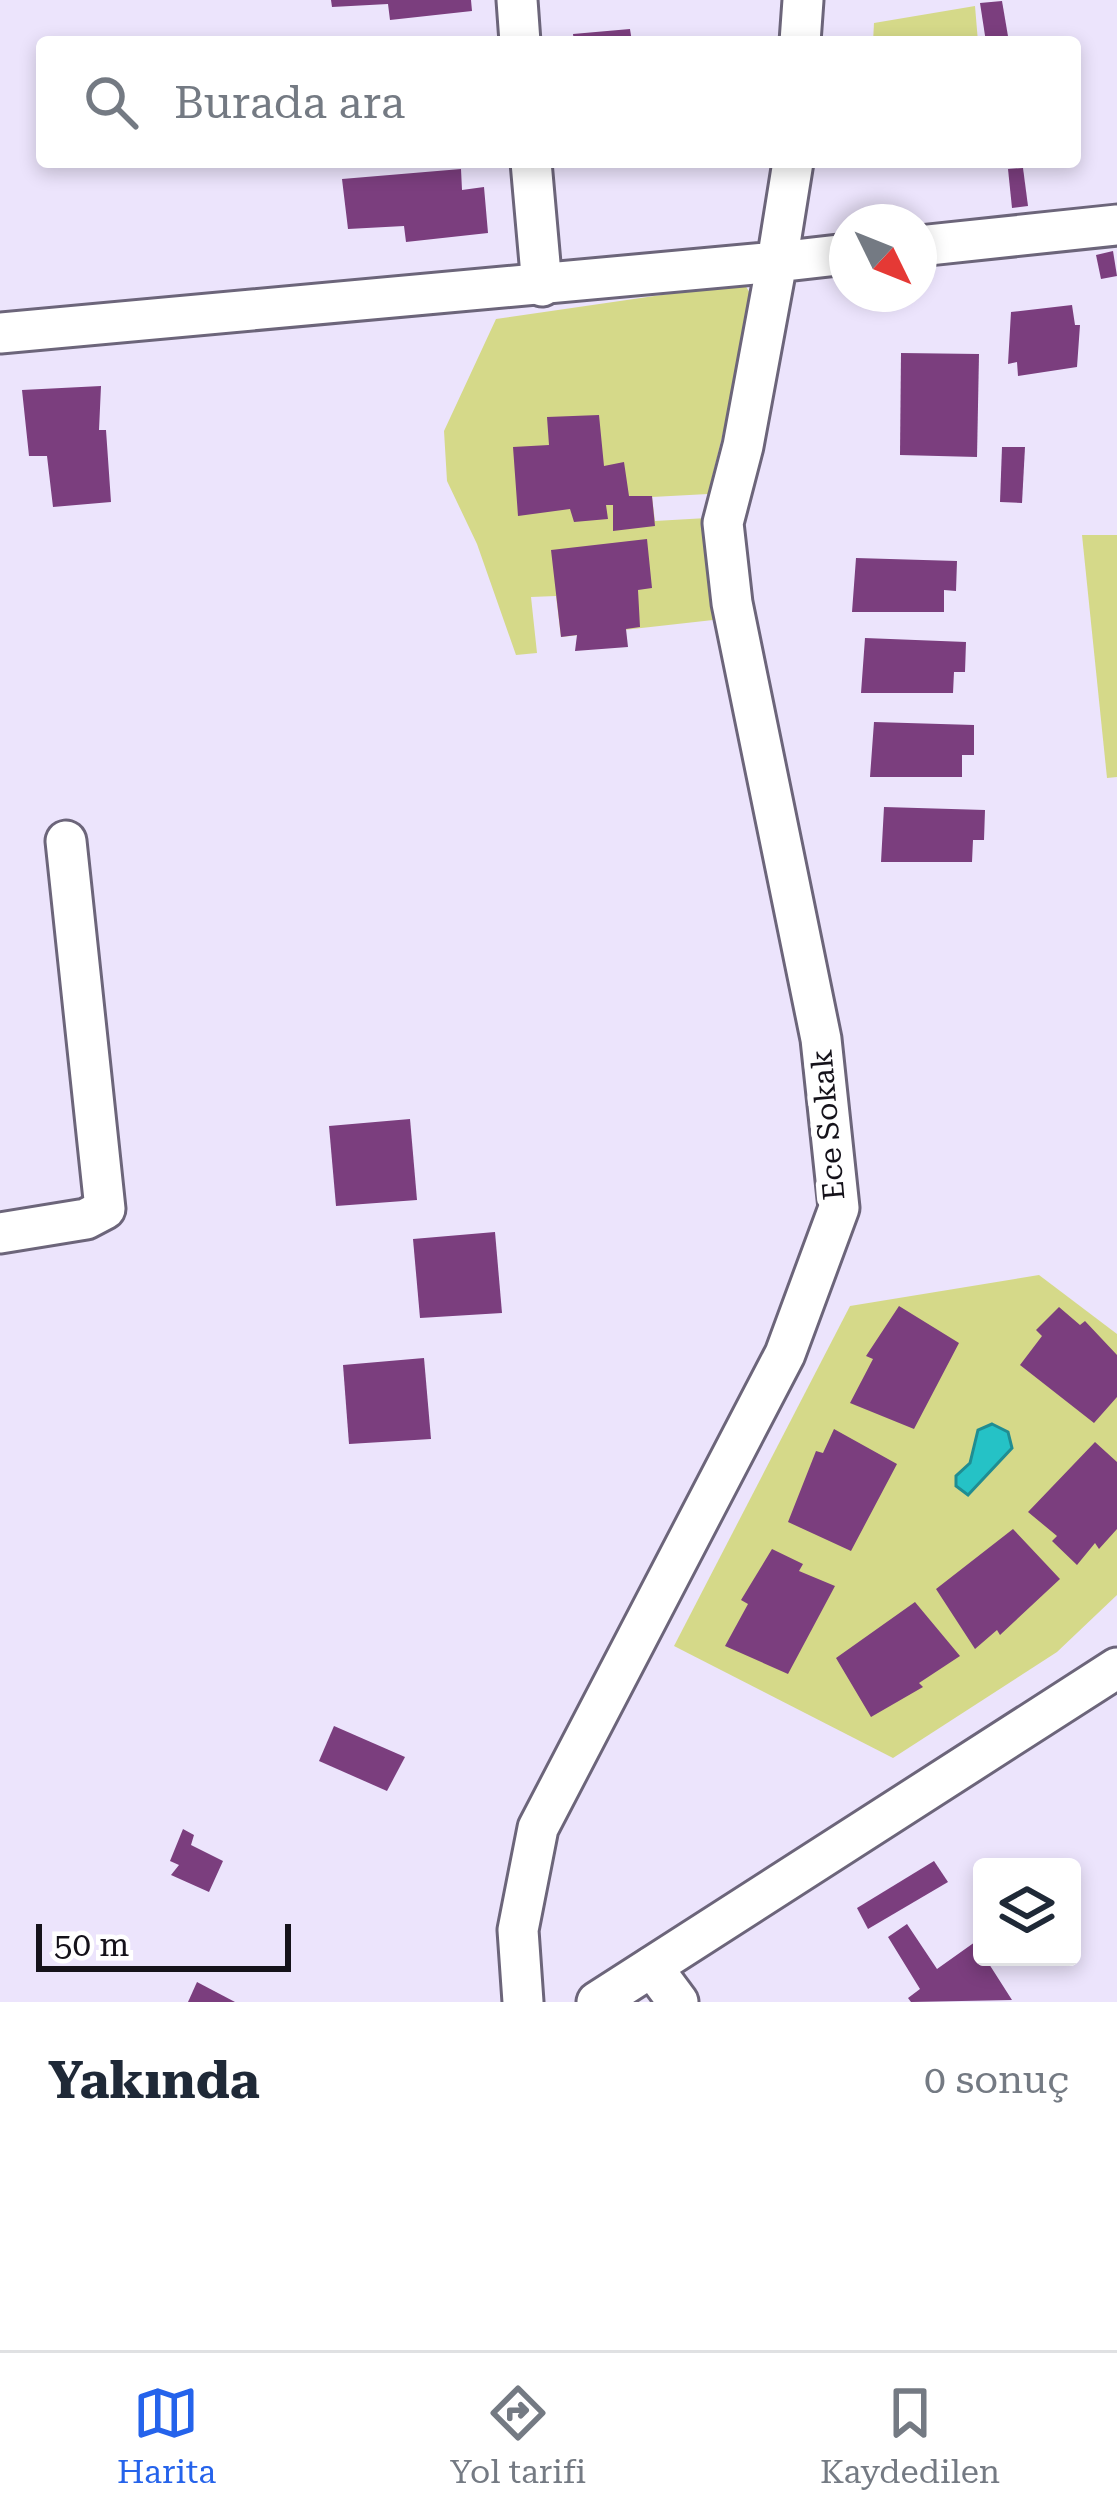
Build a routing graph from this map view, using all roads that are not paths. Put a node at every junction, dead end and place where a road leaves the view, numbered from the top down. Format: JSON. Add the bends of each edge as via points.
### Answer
{"nodes":[{"id":1,"x":517,"y":0,"type":"edge"},
{"id":2,"x":803,"y":0,"type":"edge"},
{"id":3,"x":520,"y":36,"type":"edge"},
{"id":4,"x":800,"y":36,"type":"edge"},
{"id":5,"x":532,"y":168,"type":"edge"},
{"id":6,"x":792,"y":168,"type":"edge"},
{"id":7,"x":1117,"y":225,"type":"edge"},
{"id":8,"x":937,"y":244,"type":"edge"},
{"id":9,"x":829,"y":256,"type":"edge"},
{"id":10,"x":777,"y":262,"type":"junction"},
{"id":11,"x":542,"y":286,"type":"junction"},
{"id":12,"x":0,"y":333,"type":"edge"},
{"id":13,"x":65,"y":841,"type":"dead end"},
{"id":14,"x":0,"y":1233,"type":"edge"},
{"id":15,"x":1116,"y":1673,"type":"edge"},
{"id":16,"x":652,"y":1966,"type":"junction"},
{"id":17,"x":523,"y":2002,"type":"edge"},
{"id":18,"x":597,"y":2002,"type":"edge"},
{"id":19,"x":677,"y":2002,"type":"edge"}],
"edges":[{"from":1,"to":3,"type":"street"},
{"from":2,"to":4,"type":"street"},
{"from":5,"to":11,"type":"street"},
{"from":6,"to":10,"type":"street","name":"Ece Sokak"},
{"from":7,"to":8,"type":"street"},
{"from":9,"to":10,"type":"street"},
{"from":10,"to":11,"type":"street"},
{"from":10,"to":17,"type":"street","name":"Ece Sokak","via":[[723,523],[732,603],[821,1039],[839,1208],[785,1354],[538,1828],[518,1930]]},
{"from":11,"to":12,"type":"street"},
{"from":13,"to":14,"type":"street","via":[[105,1209]]},
{"from":15,"to":16,"type":"street"},
{"from":16,"to":18,"type":"street"},
{"from":16,"to":19,"type":"street"}]}
